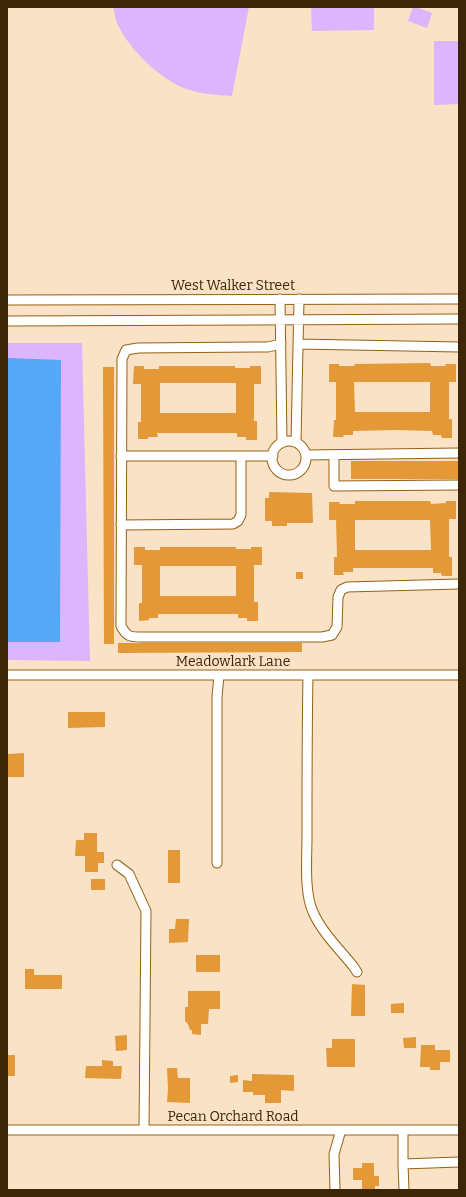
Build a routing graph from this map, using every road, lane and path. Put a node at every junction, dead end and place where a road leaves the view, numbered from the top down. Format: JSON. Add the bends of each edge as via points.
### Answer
{"nodes":[{"id":1,"x":459,"y":298,"type":"edge"},
{"id":2,"x":280,"y":299,"type":"junction"},
{"id":3,"x":299,"y":299,"type":"junction"},
{"id":4,"x":7,"y":300,"type":"edge"},
{"id":5,"x":459,"y":319,"type":"edge"},
{"id":6,"x":281,"y":320,"type":"junction"},
{"id":7,"x":299,"y":320,"type":"junction"},
{"id":8,"x":7,"y":321,"type":"edge"},
{"id":9,"x":459,"y":346,"type":"edge"},
{"id":10,"x":281,"y":347,"type":"junction"},
{"id":11,"x":298,"y":347,"type":"junction"},
{"id":12,"x":296,"y":442,"type":"junction"},
{"id":13,"x":282,"y":443,"type":"junction"},
{"id":14,"x":459,"y":453,"type":"edge"},
{"id":15,"x":306,"y":455,"type":"junction"},
{"id":16,"x":334,"y":455,"type":"junction"},
{"id":17,"x":121,"y":456,"type":"junction"},
{"id":18,"x":241,"y":456,"type":"junction"},
{"id":19,"x":273,"y":456,"type":"junction"},
{"id":20,"x":459,"y":486,"type":"edge"},
{"id":21,"x":121,"y":525,"type":"junction"},
{"id":22,"x":459,"y":584,"type":"edge"},
{"id":23,"x":7,"y":675,"type":"edge"},
{"id":24,"x":219,"y":675,"type":"junction"},
{"id":25,"x":308,"y":675,"type":"junction"},
{"id":26,"x":459,"y":675,"type":"edge"},
{"id":27,"x":217,"y":862,"type":"dead end"},
{"id":28,"x":117,"y":865,"type":"dead end"},
{"id":29,"x":357,"y":972,"type":"dead end"},
{"id":30,"x":7,"y":1130,"type":"edge"},
{"id":31,"x":144,"y":1130,"type":"junction"},
{"id":32,"x":341,"y":1130,"type":"junction"},
{"id":33,"x":403,"y":1130,"type":"junction"},
{"id":34,"x":459,"y":1130,"type":"edge"},
{"id":35,"x":459,"y":1162,"type":"edge"},
{"id":36,"x":403,"y":1164,"type":"junction"},
{"id":37,"x":335,"y":1190,"type":"edge"},
{"id":38,"x":404,"y":1190,"type":"edge"}],
"edges":[{"from":1,"to":3,"type":"street","name":"West Walker Street"},
{"from":2,"to":3,"type":"street","name":"West Walker Street"},
{"from":2,"to":4,"type":"street","name":"West Walker Street"},
{"from":2,"to":6,"type":"street"},
{"from":3,"to":7,"type":"street"},
{"from":5,"to":7,"type":"street"},
{"from":6,"to":7,"type":"street"},
{"from":6,"to":8,"type":"street"},
{"from":6,"to":10,"type":"street"},
{"from":7,"to":11,"type":"street"},
{"from":9,"to":11,"type":"street"},
{"from":10,"to":11,"type":"street"},
{"from":10,"to":13,"type":"street"},
{"from":10,"to":17,"type":"street","via":[[126,350],[122,359]]},
{"from":11,"to":12,"type":"street"},
{"from":12,"to":13,"type":"street"},
{"from":12,"to":15,"type":"street","via":[[301,445]]},
{"from":13,"to":19,"type":"street","via":[[274,450]]},
{"from":14,"to":16,"type":"street"},
{"from":15,"to":16,"type":"street"},
{"from":15,"to":19,"type":"street","via":[[302,470],[292,475],[277,470]]},
{"from":16,"to":20,"type":"street","via":[[334,486]]},
{"from":17,"to":18,"type":"street"},
{"from":17,"to":21,"type":"street"},
{"from":18,"to":19,"type":"street"},
{"from":18,"to":21,"type":"street","via":[[241,515],[233,524]]},
{"from":21,"to":22,"type":"street","via":[[121,626],[125,633],[132,637],[322,637],[332,635],[337,627],[338,598],[347,587]]},
{"from":23,"to":24,"type":"street","name":"Meadowlark Lane"},
{"from":24,"to":25,"type":"street","name":"Meadowlark Lane"},
{"from":24,"to":27,"type":"street"},
{"from":25,"to":26,"type":"street","name":"Meadowlark Lane"},
{"from":25,"to":29,"type":"street","via":[[309,902],[320,924]]},
{"from":28,"to":31,"type":"street","via":[[129,874],[146,911]]},
{"from":30,"to":31,"type":"street","name":"Pecan Orchard Road"},
{"from":31,"to":32,"type":"street","name":"Pecan Orchard Road"},
{"from":32,"to":33,"type":"street","name":"Pecan Orchard Road"},
{"from":32,"to":37,"type":"street","via":[[334,1154]]},
{"from":33,"to":34,"type":"street","name":"Pecan Orchard Road"},
{"from":33,"to":36,"type":"street"},
{"from":35,"to":36,"type":"street"},
{"from":36,"to":38,"type":"street"}]}
